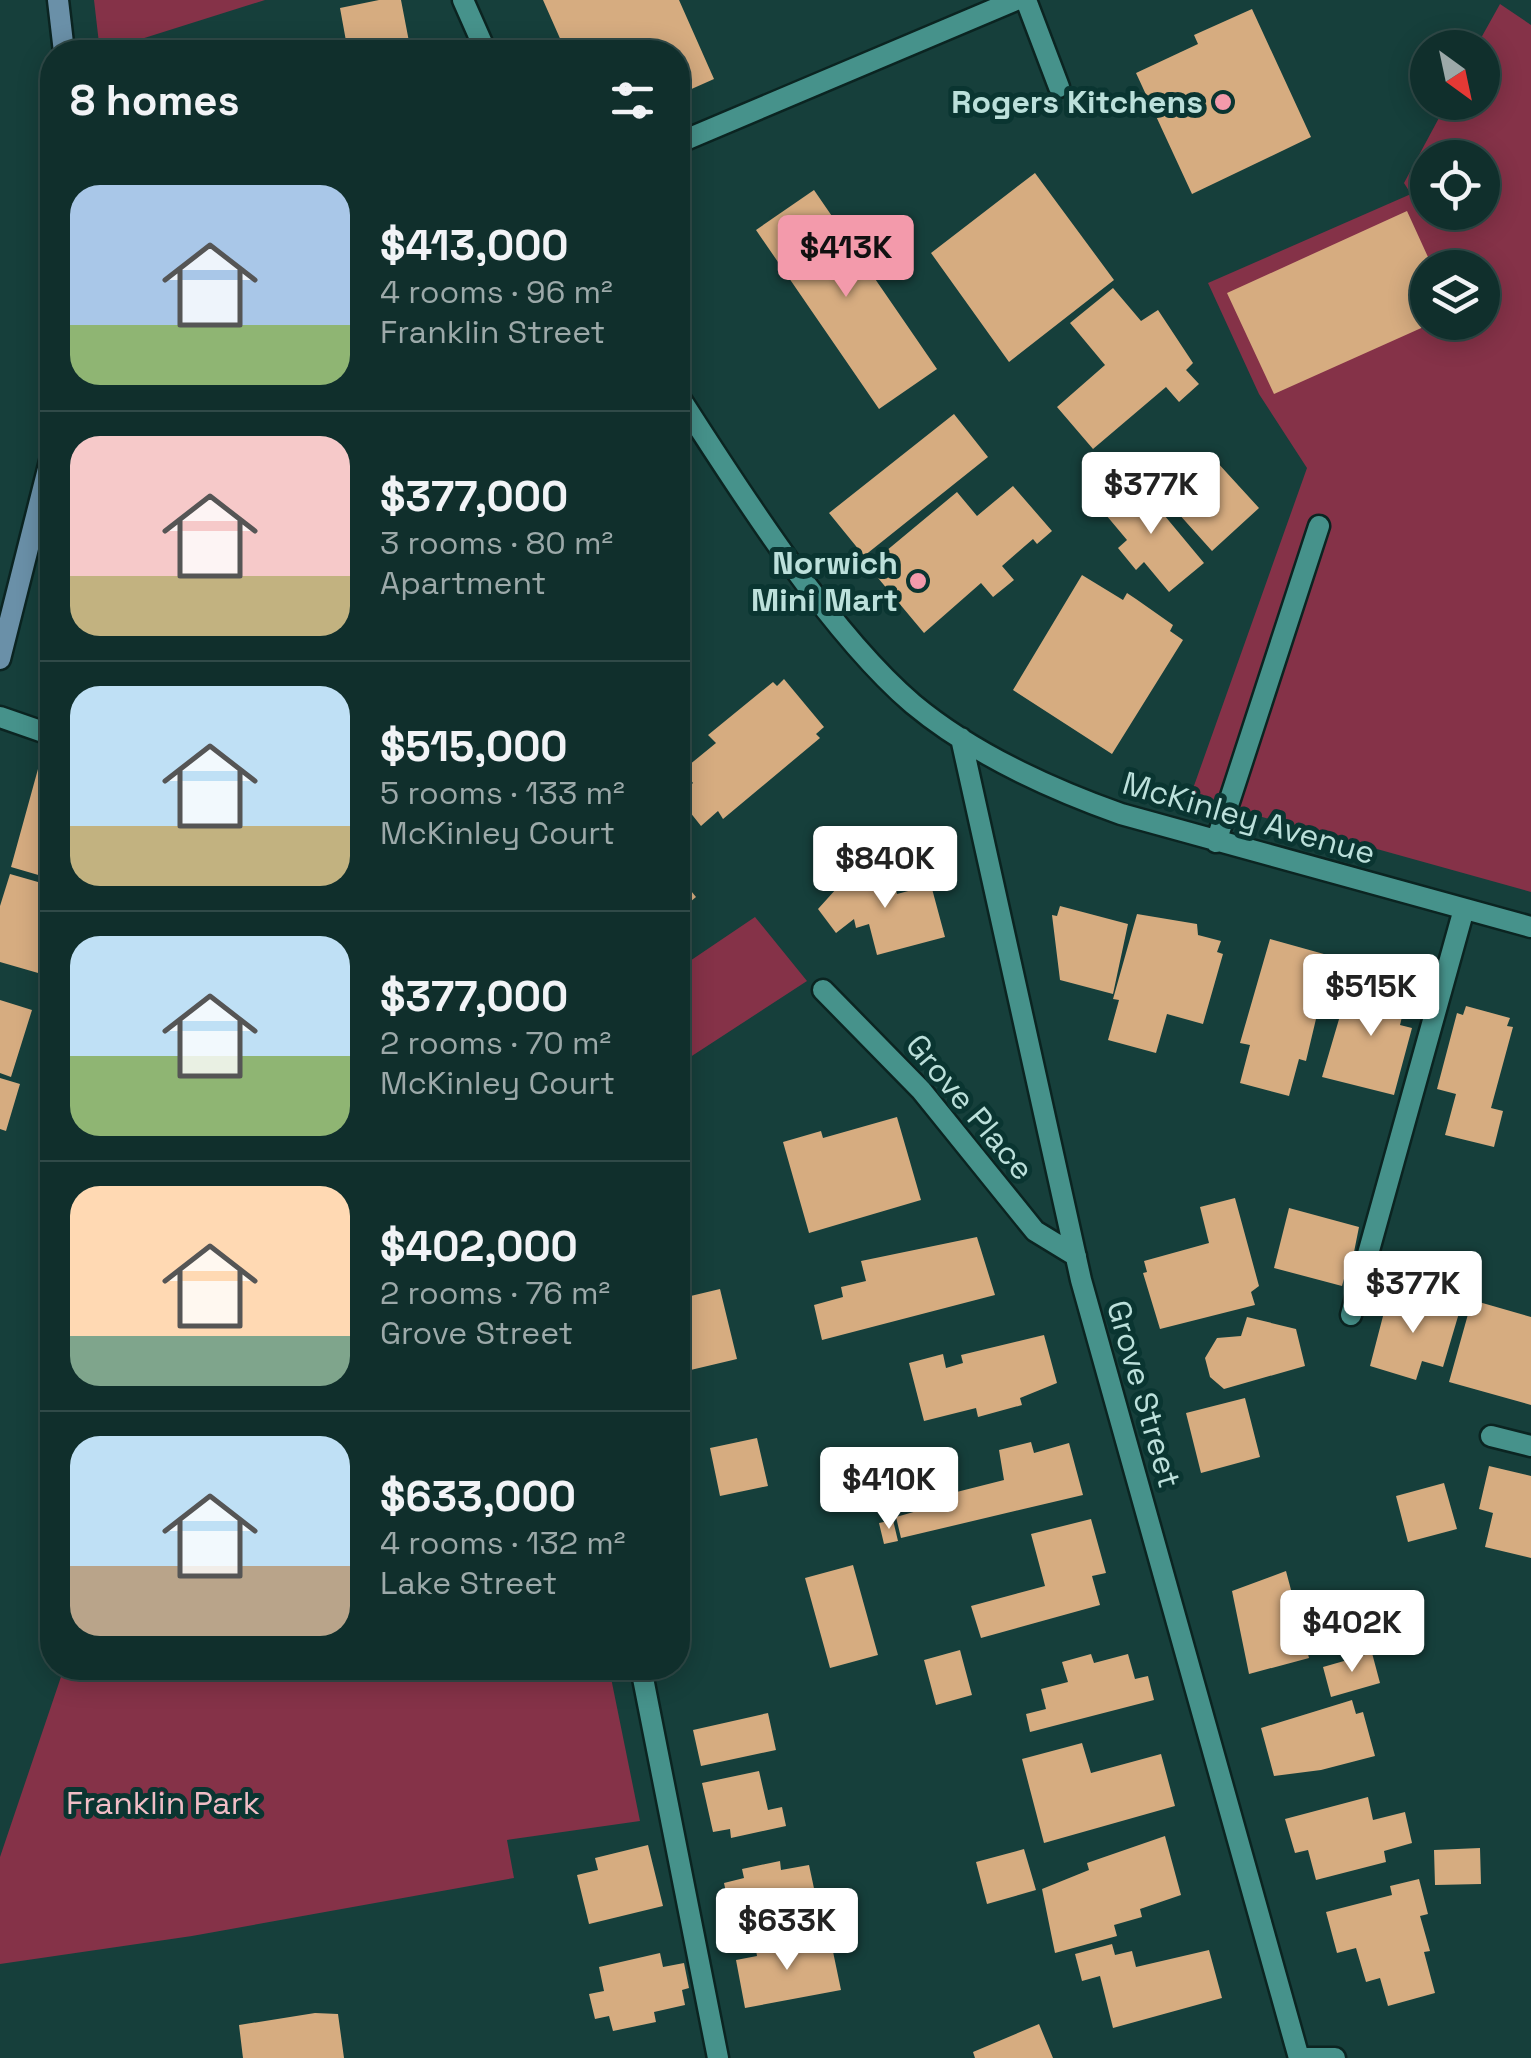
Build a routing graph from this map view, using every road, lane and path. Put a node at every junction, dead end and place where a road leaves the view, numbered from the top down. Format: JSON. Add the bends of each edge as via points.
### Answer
{"nodes":[{"id":1,"x":58,"y":0,"type":"edge"},
{"id":2,"x":462,"y":0,"type":"edge"},
{"id":3,"x":1016,"y":0,"type":"edge"},
{"id":4,"x":1026,"y":0,"type":"edge"},
{"id":5,"x":475,"y":28,"type":"junction"},
{"id":6,"x":63,"y":40,"type":"edge"},
{"id":7,"x":472,"y":40,"type":"edge"},
{"id":8,"x":480,"y":40,"type":"edge"},
{"id":9,"x":1059,"y":87,"type":"dead end"},
{"id":10,"x":690,"y":139,"type":"edge"},
{"id":11,"x":690,"y":412,"type":"edge"},
{"id":12,"x":40,"y":498,"type":"edge"},
{"id":13,"x":1319,"y":526,"type":"dead end"},
{"id":14,"x":4,"y":632,"type":"edge"},
{"id":15,"x":0,"y":659,"type":"edge"},
{"id":16,"x":0,"y":717,"type":"edge"},
{"id":17,"x":40,"y":731,"type":"edge"},
{"id":18,"x":962,"y":738,"type":"junction"},
{"id":19,"x":1216,"y":842,"type":"junction"},
{"id":20,"x":1464,"y":909,"type":"junction"},
{"id":21,"x":1531,"y":927,"type":"edge"},
{"id":22,"x":824,"y":990,"type":"dead end"},
{"id":23,"x":1076,"y":1256,"type":"junction"},
{"id":24,"x":1351,"y":1315,"type":"dead end"},
{"id":25,"x":1491,"y":1436,"type":"dead end"},
{"id":26,"x":1531,"y":1446,"type":"edge"},
{"id":27,"x":643,"y":1680,"type":"edge"},
{"id":28,"x":718,"y":2058,"type":"edge"},
{"id":29,"x":1302,"y":2058,"type":"edge"},
{"id":30,"x":1336,"y":2058,"type":"edge"}],
"edges":[{"from":1,"to":6,"type":"street"},
{"from":2,"to":5,"type":"street"},
{"from":3,"to":10,"type":"street"},
{"from":4,"to":9,"type":"street"},
{"from":5,"to":7,"type":"street"},
{"from":5,"to":8,"type":"street"},
{"from":11,"to":18,"type":"street","name":"McKinley Avenue","via":[[839,622],[905,696]]},
{"from":12,"to":14,"type":"street"},
{"from":13,"to":19,"type":"street"},
{"from":14,"to":15,"type":"street"},
{"from":16,"to":17,"type":"street"},
{"from":18,"to":19,"type":"street","name":"McKinley Avenue","via":[[1056,790]]},
{"from":18,"to":23,"type":"street","name":"Grove Street"},
{"from":19,"to":20,"type":"street","name":"McKinley Avenue"},
{"from":20,"to":21,"type":"street","name":"McKinley Avenue"},
{"from":20,"to":24,"type":"street"},
{"from":22,"to":23,"type":"street","name":"Grove Place","via":[[921,1090],[1035,1231]]},
{"from":23,"to":29,"type":"street","name":"Grove Street"},
{"from":25,"to":26,"type":"street"},
{"from":27,"to":28,"type":"street"},
{"from":29,"to":30,"type":"street"}]}
